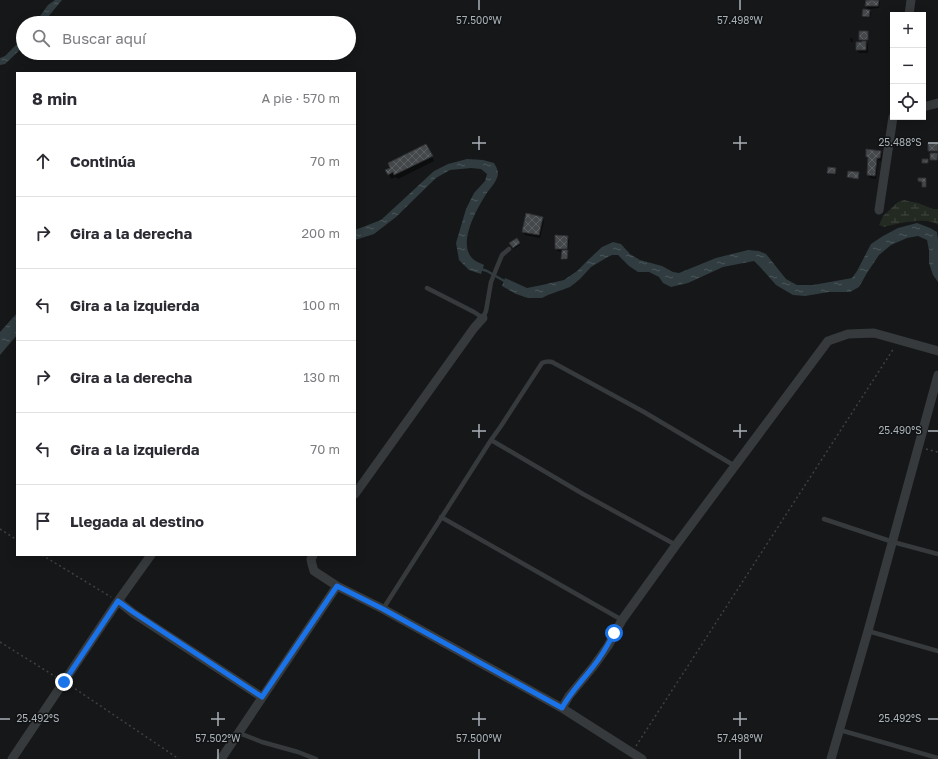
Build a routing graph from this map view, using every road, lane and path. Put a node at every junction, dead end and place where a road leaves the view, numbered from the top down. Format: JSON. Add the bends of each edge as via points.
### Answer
{"nodes":[{"id":1,"x":911,"y":0,"type":"edge"},
{"id":2,"x":909,"y":12,"type":"edge"},
{"id":3,"x":938,"y":103,"type":"edge"},
{"id":4,"x":926,"y":106,"type":"edge"},
{"id":5,"x":893,"y":120,"type":"edge"},
{"id":6,"x":879,"y":210,"type":"dead end"},
{"id":7,"x":509,"y":249,"type":"dead end"},
{"id":8,"x":427,"y":288,"type":"dead end"},
{"id":9,"x":483,"y":318,"type":"junction"},
{"id":10,"x":900,"y":340,"type":"junction"},
{"id":11,"x":938,"y":350,"type":"edge"},
{"id":12,"x":938,"y":375,"type":"edge"},
{"id":13,"x":491,"y":440,"type":"junction"},
{"id":14,"x":918,"y":446,"type":"junction"},
{"id":15,"x":938,"y":452,"type":"edge"},
{"id":16,"x":735,"y":466,"type":"junction"},
{"id":17,"x":356,"y":493,"type":"edge"},
{"id":18,"x":441,"y":517,"type":"junction"},
{"id":19,"x":824,"y":519,"type":"dead end"},
{"id":20,"x":0,"y":529,"type":"edge"},
{"id":21,"x":16,"y":539,"type":"edge"},
{"id":22,"x":892,"y":542,"type":"junction"},
{"id":23,"x":676,"y":545,"type":"junction"},
{"id":24,"x":938,"y":554,"type":"edge"},
{"id":25,"x":44,"y":556,"type":"edge"},
{"id":26,"x":150,"y":556,"type":"edge"},
{"id":27,"x":312,"y":556,"type":"edge"},
{"id":28,"x":337,"y":586,"type":"junction"},
{"id":29,"x":118,"y":601,"type":"junction"},
{"id":30,"x":383,"y":609,"type":"junction"},
{"id":31,"x":622,"y":620,"type":"junction"},
{"id":32,"x":868,"y":631,"type":"junction"},
{"id":33,"x":0,"y":642,"type":"edge"},
{"id":34,"x":938,"y":651,"type":"edge"},
{"id":35,"x":64,"y":682,"type":"junction"},
{"id":36,"x":262,"y":697,"type":"junction"},
{"id":37,"x":562,"y":708,"type":"junction"},
{"id":38,"x":840,"y":730,"type":"junction"},
{"id":39,"x":238,"y":733,"type":"junction"},
{"id":40,"x":632,"y":752,"type":"junction"},
{"id":41,"x":938,"y":758,"type":"edge"},
{"id":42,"x":12,"y":759,"type":"edge"},
{"id":43,"x":179,"y":759,"type":"edge"},
{"id":44,"x":221,"y":759,"type":"edge"},
{"id":45,"x":316,"y":759,"type":"edge"},
{"id":46,"x":642,"y":759,"type":"edge"},
{"id":47,"x":831,"y":759,"type":"edge"}],
"edges":[{"from":1,"to":2,"type":"street"},
{"from":3,"to":4,"type":"street"},
{"from":5,"to":6,"type":"street"},
{"from":7,"to":9,"type":"lane","via":[[502,255],[491,282]]},
{"from":8,"to":9,"type":"lane"},
{"from":9,"to":17,"type":"street"},
{"from":10,"to":11,"type":"street"},
{"from":10,"to":16,"type":"street","via":[[874,333],[854,333],[828,341]]},
{"from":10,"to":40,"type":"path"},
{"from":12,"to":14,"type":"street"},
{"from":13,"to":16,"type":"lane","via":[[542,363],[550,362],[644,412]]},
{"from":13,"to":18,"type":"lane"},
{"from":13,"to":23,"type":"lane"},
{"from":14,"to":15,"type":"path"},
{"from":14,"to":22,"type":"street"},
{"from":16,"to":23,"type":"street"},
{"from":18,"to":30,"type":"lane"},
{"from":18,"to":31,"type":"lane"},
{"from":19,"to":22,"type":"lane"},
{"from":20,"to":21,"type":"path"},
{"from":22,"to":24,"type":"lane"},
{"from":22,"to":32,"type":"street"},
{"from":23,"to":31,"type":"street"},
{"from":25,"to":29,"type":"path"},
{"from":26,"to":29,"type":"street"},
{"from":27,"to":28,"type":"street","via":[[314,571]]},
{"from":28,"to":30,"type":"street"},
{"from":28,"to":36,"type":"street"},
{"from":29,"to":35,"type":"street"},
{"from":29,"to":36,"type":"street"},
{"from":30,"to":37,"type":"street"},
{"from":31,"to":37,"type":"street","via":[[608,646]]},
{"from":32,"to":34,"type":"lane"},
{"from":32,"to":38,"type":"street"},
{"from":33,"to":35,"type":"path"},
{"from":35,"to":42,"type":"street"},
{"from":35,"to":43,"type":"path"},
{"from":36,"to":39,"type":"street"},
{"from":37,"to":40,"type":"street"},
{"from":38,"to":41,"type":"lane"},
{"from":38,"to":47,"type":"street"},
{"from":39,"to":44,"type":"street"},
{"from":39,"to":45,"type":"lane"},
{"from":40,"to":46,"type":"street"}]}
